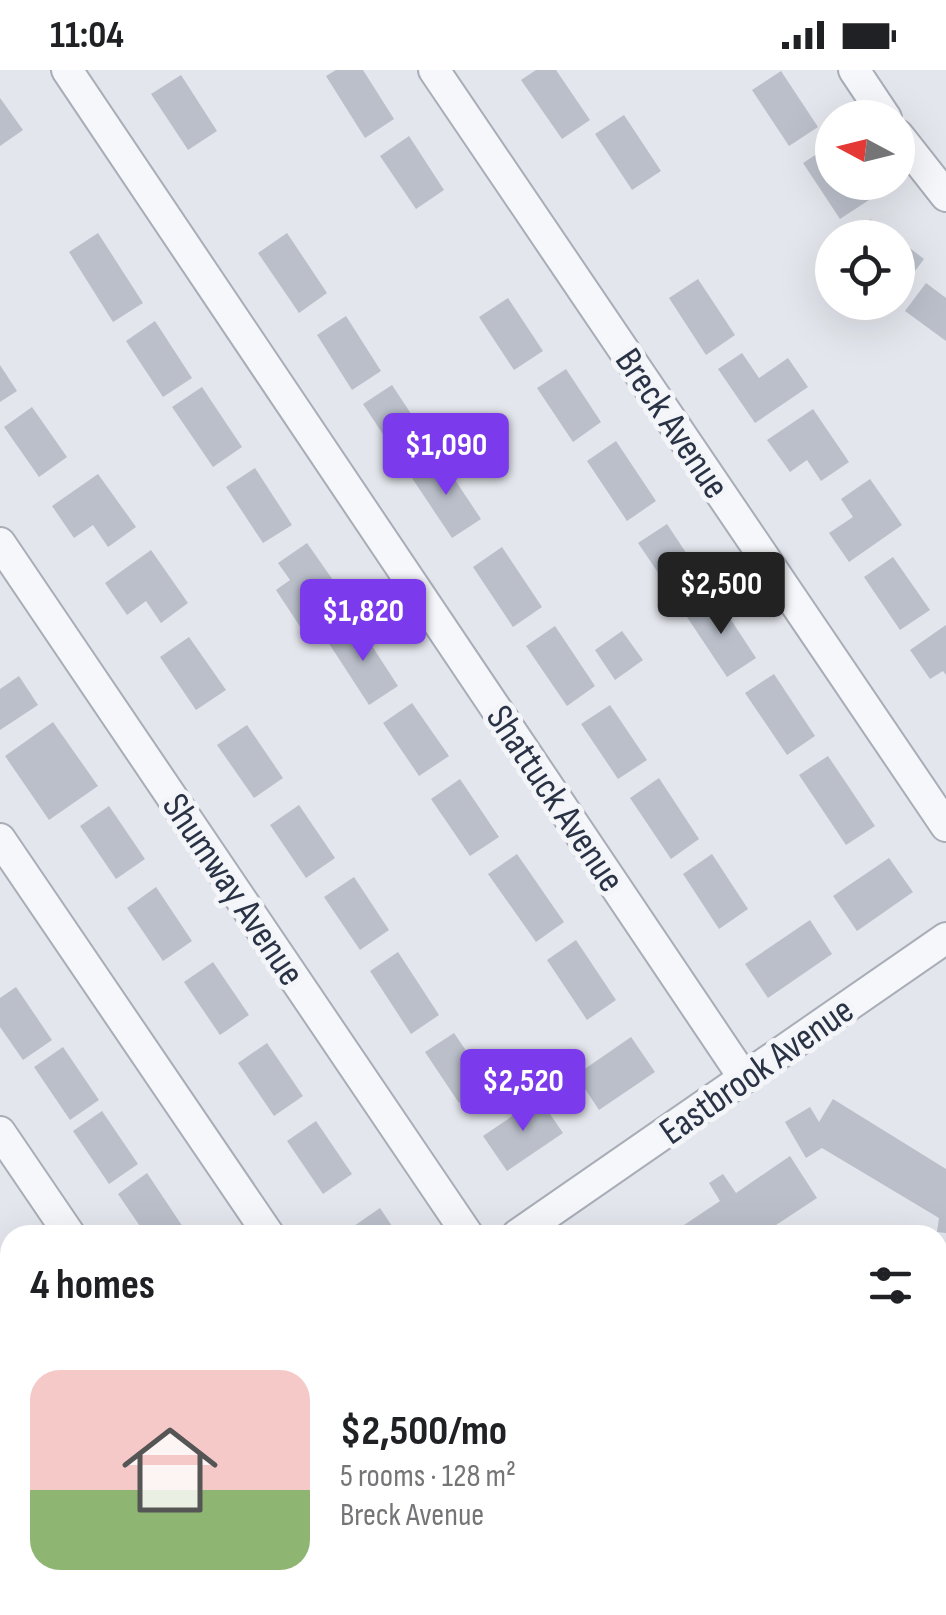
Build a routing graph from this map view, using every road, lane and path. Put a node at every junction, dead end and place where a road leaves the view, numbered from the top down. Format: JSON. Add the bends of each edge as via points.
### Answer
{"nodes":[{"id":1,"x":67,"y":70,"type":"edge"},
{"id":2,"x":434,"y":70,"type":"edge"},
{"id":3,"x":854,"y":70,"type":"edge"},
{"id":4,"x":874,"y":100,"type":"edge"},
{"id":5,"x":915,"y":157,"type":"edge"},
{"id":6,"x":946,"y":196,"type":"edge"},
{"id":7,"x":0,"y":542,"type":"edge"},
{"id":8,"x":946,"y":826,"type":"edge"},
{"id":9,"x":0,"y":839,"type":"edge"},
{"id":10,"x":946,"y":938,"type":"edge"},
{"id":11,"x":744,"y":1078,"type":"junction"},
{"id":12,"x":0,"y":1132,"type":"edge"},
{"id":13,"x":63,"y":1225,"type":"edge"},
{"id":14,"x":263,"y":1225,"type":"edge"},
{"id":15,"x":461,"y":1225,"type":"edge"},
{"id":16,"x":532,"y":1225,"type":"edge"}],
"edges":[{"from":1,"to":11,"type":"street","name":"Shattuck Avenue"},
{"from":2,"to":8,"type":"street","name":"Breck Avenue"},
{"from":3,"to":4,"type":"street"},
{"from":5,"to":6,"type":"street"},
{"from":7,"to":15,"type":"street","name":"Shumway Avenue"},
{"from":9,"to":14,"type":"street"},
{"from":10,"to":11,"type":"street","name":"Eastbrook Avenue"},
{"from":11,"to":16,"type":"street","name":"Eastbrook Avenue"},
{"from":12,"to":13,"type":"street"}]}
